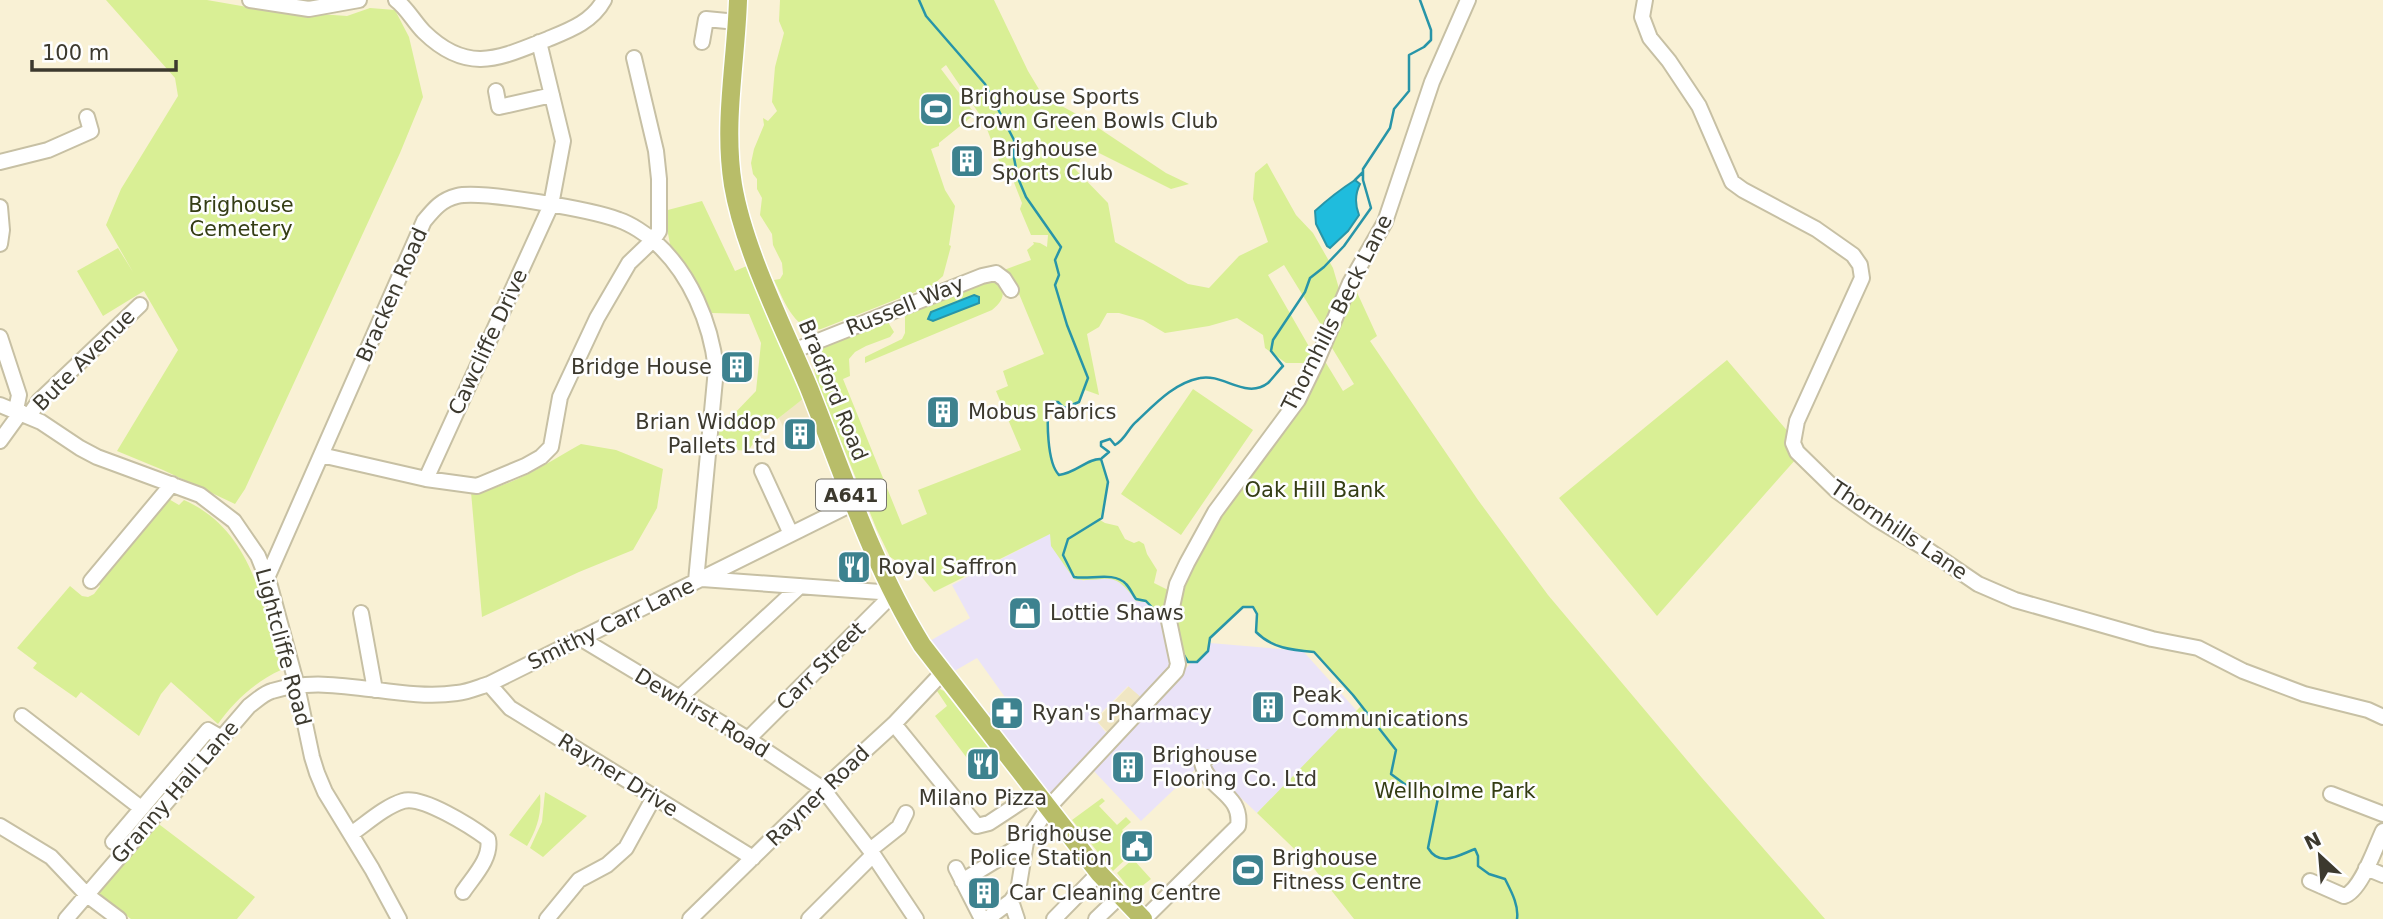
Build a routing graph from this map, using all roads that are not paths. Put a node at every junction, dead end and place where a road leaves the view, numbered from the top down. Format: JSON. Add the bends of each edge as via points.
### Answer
{"nodes":[{"id":1,"x":250,"y":0,"type":"edge"},
{"id":2,"x":359,"y":0,"type":"edge"},
{"id":3,"x":396,"y":0,"type":"edge"},
{"id":4,"x":604,"y":0,"type":"edge"},
{"id":5,"x":738,"y":0,"type":"edge"},
{"id":6,"x":1468,"y":0,"type":"edge"},
{"id":7,"x":1645,"y":0,"type":"edge"},
{"id":8,"x":298,"y":4,"type":"edge"},
{"id":9,"x":737,"y":22,"type":"junction"},
{"id":10,"x":702,"y":41,"type":"dead end"},
{"id":11,"x":539,"y":42,"type":"junction"},
{"id":12,"x":634,"y":58,"type":"dead end"},
{"id":13,"x":496,"y":91,"type":"dead end"},
{"id":14,"x":552,"y":95,"type":"junction"},
{"id":15,"x":87,"y":117,"type":"dead end"},
{"id":16,"x":0,"y":162,"type":"edge"},
{"id":17,"x":551,"y":205,"type":"junction"},
{"id":18,"x":0,"y":207,"type":"edge"},
{"id":19,"x":653,"y":240,"type":"junction"},
{"id":20,"x":0,"y":244,"type":"edge"},
{"id":21,"x":1011,"y":290,"type":"dead end"},
{"id":22,"x":140,"y":305,"type":"dead end"},
{"id":23,"x":0,"y":337,"type":"edge"},
{"id":24,"x":793,"y":351,"type":"junction"},
{"id":25,"x":0,"y":405,"type":"edge"},
{"id":26,"x":22,"y":412,"type":"junction"},
{"id":27,"x":0,"y":441,"type":"edge"},
{"id":28,"x":321,"y":455,"type":"junction"},
{"id":29,"x":762,"y":471,"type":"dead end"},
{"id":30,"x":426,"y":479,"type":"junction"},
{"id":31,"x":173,"y":484,"type":"junction"},
{"id":32,"x":854,"y":503,"type":"junction"},
{"id":33,"x":791,"y":534,"type":"junction"},
{"id":34,"x":267,"y":578,"type":"junction"},
{"id":35,"x":699,"y":580,"type":"junction"},
{"id":36,"x":91,"y":581,"type":"dead end"},
{"id":37,"x":800,"y":586,"type":"junction"},
{"id":38,"x":894,"y":593,"type":"junction"},
{"id":39,"x":361,"y":612,"type":"dead end"},
{"id":40,"x":580,"y":638,"type":"junction"},
{"id":41,"x":944,"y":671,"type":"junction"},
{"id":42,"x":489,"y":684,"type":"junction"},
{"id":43,"x":297,"y":685,"type":"junction"},
{"id":44,"x":374,"y":690,"type":"junction"},
{"id":45,"x":679,"y":698,"type":"junction"},
{"id":46,"x":22,"y":716,"type":"dead end"},
{"id":47,"x":2383,"y":717,"type":"edge"},
{"id":48,"x":894,"y":724,"type":"junction"},
{"id":49,"x":222,"y":738,"type":"junction"},
{"id":50,"x":748,"y":739,"type":"junction"},
{"id":51,"x":1207,"y":758,"type":"dead end"},
{"id":52,"x":824,"y":789,"type":"junction"},
{"id":53,"x":1036,"y":792,"type":"junction"},
{"id":54,"x":2331,"y":794,"type":"dead end"},
{"id":55,"x":654,"y":797,"type":"junction"},
{"id":56,"x":141,"y":808,"type":"junction"},
{"id":57,"x":1048,"y":808,"type":"junction"},
{"id":58,"x":906,"y":813,"type":"dead end"},
{"id":59,"x":2383,"y":814,"type":"edge"},
{"id":60,"x":0,"y":826,"type":"edge"},
{"id":61,"x":2383,"y":831,"type":"edge"},
{"id":62,"x":351,"y":834,"type":"junction"},
{"id":63,"x":113,"y":842,"type":"dead end"},
{"id":64,"x":1026,"y":842,"type":"junction"},
{"id":65,"x":872,"y":853,"type":"junction"},
{"id":66,"x":753,"y":858,"type":"junction"},
{"id":67,"x":2366,"y":868,"type":"junction"},
{"id":68,"x":1099,"y":873,"type":"junction"},
{"id":69,"x":2383,"y":875,"type":"edge"},
{"id":70,"x":2310,"y":881,"type":"dead end"},
{"id":71,"x":464,"y":892,"type":"dead end"},
{"id":72,"x":87,"y":895,"type":"junction"},
{"id":73,"x":1119,"y":896,"type":"junction"},
{"id":74,"x":1011,"y":901,"type":"junction"},
{"id":75,"x":912,"y":918,"type":"edge"},
{"id":76,"x":66,"y":919,"type":"edge"},
{"id":77,"x":119,"y":919,"type":"edge"},
{"id":78,"x":399,"y":919,"type":"edge"},
{"id":79,"x":547,"y":919,"type":"edge"},
{"id":80,"x":690,"y":919,"type":"edge"},
{"id":81,"x":809,"y":919,"type":"edge"},
{"id":82,"x":985,"y":919,"type":"edge"},
{"id":83,"x":1017,"y":919,"type":"edge"},
{"id":84,"x":1054,"y":919,"type":"edge"},
{"id":85,"x":1096,"y":919,"type":"edge"},
{"id":86,"x":1144,"y":919,"type":"edge"}],
"edges":[{"from":1,"to":8,"type":"street"},
{"from":2,"to":8,"type":"street","via":[[328,7]]},
{"from":3,"to":11,"type":"street","via":[[436,43],[467,58],[503,57]]},
{"from":4,"to":11,"type":"street","via":[[585,22]]},
{"from":5,"to":9,"type":"main road","name":"Bradford Road","number":"A641"},
{"from":6,"to":57,"type":"street","name":"Thornhills Beck Lane","via":[[1432,82],[1385,222],[1350,283],[1298,400],[1215,512],[1186,563],[1169,621],[1176,671]]},
{"from":7,"to":47,"type":"street","name":"Thornhills Lane","via":[[1642,18],[1650,38],[1699,106],[1732,182],[1816,229],[1860,265],[1862,278],[1797,421],[1793,443],[1803,459],[1865,512],[1978,584],[2027,604],[2198,648],[2304,694]]},
{"from":9,"to":10,"type":"street","via":[[706,19]]},
{"from":9,"to":24,"type":"main road","name":"Bradford Road","number":"A641","via":[[729,101],[733,185],[755,257]]},
{"from":11,"to":14,"type":"street","name":"Cawcliffe Drive"},
{"from":12,"to":19,"type":"street","via":[[659,179],[659,231]]},
{"from":13,"to":14,"type":"street","via":[[499,107]]},
{"from":14,"to":17,"type":"street","name":"Cawcliffe Drive","via":[[563,141]]},
{"from":15,"to":16,"type":"street","via":[[91,131],[48,150]]},
{"from":17,"to":19,"type":"street","name":"Bracken Road","via":[[621,220]]},
{"from":17,"to":28,"type":"street","name":"Bracken Road","via":[[472,194],[439,203],[424,221]]},
{"from":17,"to":30,"type":"street","name":"Cawcliffe Drive"},
{"from":18,"to":20,"type":"street"},
{"from":19,"to":30,"type":"street","via":[[629,263],[597,318],[560,397],[551,447],[505,476],[477,486]]},
{"from":19,"to":35,"type":"street","name":"Bracken Road","via":[[672,259],[689,287],[713,345],[716,369]]},
{"from":21,"to":24,"type":"street","name":"Russell Way","via":[[996,273],[982,276]]},
{"from":22,"to":26,"type":"street","name":"Bute Avenue"},
{"from":23,"to":26,"type":"street"},
{"from":24,"to":32,"type":"main road","name":"Bradford Road","number":"A641"},
{"from":25,"to":26,"type":"street","name":"Lightcliffe Road"},
{"from":26,"to":27,"type":"street","name":"Bute Avenue"},
{"from":26,"to":31,"type":"street","name":"Lightcliffe Road","via":[[97,457]]},
{"from":28,"to":30,"type":"street"},
{"from":28,"to":34,"type":"street","name":"Bracken Road"},
{"from":29,"to":33,"type":"street"},
{"from":31,"to":34,"type":"street","name":"Lightcliffe Road","via":[[200,495],[234,522]]},
{"from":31,"to":36,"type":"street"},
{"from":32,"to":33,"type":"street"},
{"from":32,"to":38,"type":"main road","name":"Bradford Road","number":"A641"},
{"from":33,"to":35,"type":"street"},
{"from":34,"to":43,"type":"street","name":"Lightcliffe Road"},
{"from":35,"to":37,"type":"street","name":"Smithy Carr Lane"},
{"from":35,"to":40,"type":"street","name":"Smithy Carr Lane"},
{"from":37,"to":38,"type":"street","name":"Smithy Carr Lane"},
{"from":37,"to":45,"type":"street"},
{"from":38,"to":41,"type":"main road","name":"Bradford Road","number":"A641","via":[[922,645]]},
{"from":38,"to":50,"type":"street","name":"Carr Street"},
{"from":39,"to":44,"type":"street"},
{"from":40,"to":42,"type":"street","name":"Smithy Carr Lane"},
{"from":40,"to":45,"type":"street","name":"Dewhirst Road"},
{"from":41,"to":48,"type":"street","name":"Rayner Road"},
{"from":41,"to":53,"type":"main road","name":"Bradford Road","number":"A641"},
{"from":42,"to":44,"type":"street","name":"Smithy Carr Lane","via":[[457,693]]},
{"from":42,"to":55,"type":"street","name":"Rayner Drive","via":[[510,708]]},
{"from":43,"to":44,"type":"street","name":"Smithy Carr Lane"},
{"from":43,"to":49,"type":"street","name":"Granny Hall Lane","via":[[269,691],[249,706]]},
{"from":43,"to":62,"type":"street","name":"Lightcliffe Road","via":[[317,773]]},
{"from":45,"to":50,"type":"street","name":"Dewhirst Road"},
{"from":46,"to":56,"type":"street"},
{"from":48,"to":52,"type":"street","name":"Rayner Road"},
{"from":48,"to":53,"type":"street","via":[[977,826]]},
{"from":49,"to":56,"type":"street","via":[[208,730]]},
{"from":49,"to":72,"type":"street","name":"Granny Hall Lane"},
{"from":50,"to":52,"type":"street","name":"Dewhirst Road"},
{"from":51,"to":86,"type":"street","via":[[1202,763],[1204,772],[1236,805],[1238,826]]},
{"from":52,"to":65,"type":"street","name":"Dewhirst Road"},
{"from":52,"to":66,"type":"street","name":"Rayner Road"},
{"from":53,"to":57,"type":"main road","name":"Bradford Road","number":"A641"},
{"from":54,"to":59,"type":"street"},
{"from":55,"to":66,"type":"street","name":"Rayner Drive"},
{"from":55,"to":79,"type":"street","via":[[626,848],[579,880]]},
{"from":56,"to":63,"type":"street"},
{"from":57,"to":64,"type":"street"},
{"from":57,"to":68,"type":"main road","name":"Bradford Road","number":"A641"},
{"from":58,"to":65,"type":"street","via":[[899,827]]},
{"from":60,"to":72,"type":"street","via":[[51,857]]},
{"from":61,"to":67,"type":"street"},
{"from":62,"to":71,"type":"street","via":[[404,800],[430,805],[488,839],[487,857]]},
{"from":62,"to":78,"type":"street","name":"Lightcliffe Road"},
{"from":64,"to":74,"type":"street","via":[[1018,891]]},
{"from":64,"to":82,"type":"street","via":[[959,875]]},
{"from":65,"to":75,"type":"street","name":"Dewhirst Road"},
{"from":65,"to":81,"type":"street"},
{"from":66,"to":80,"type":"street","name":"Rayner Road"},
{"from":67,"to":69,"type":"street"},
{"from":67,"to":70,"type":"street","via":[[2349,895]]},
{"from":68,"to":73,"type":"main road","name":"Bradford Road","number":"A641"},
{"from":68,"to":84,"type":"street"},
{"from":72,"to":76,"type":"street","name":"Granny Hall Lane"},
{"from":72,"to":77,"type":"street"},
{"from":73,"to":85,"type":"street"},
{"from":73,"to":86,"type":"main road","name":"Bradford Road","number":"A641"},
{"from":74,"to":82,"type":"street"},
{"from":74,"to":83,"type":"street"}]}
